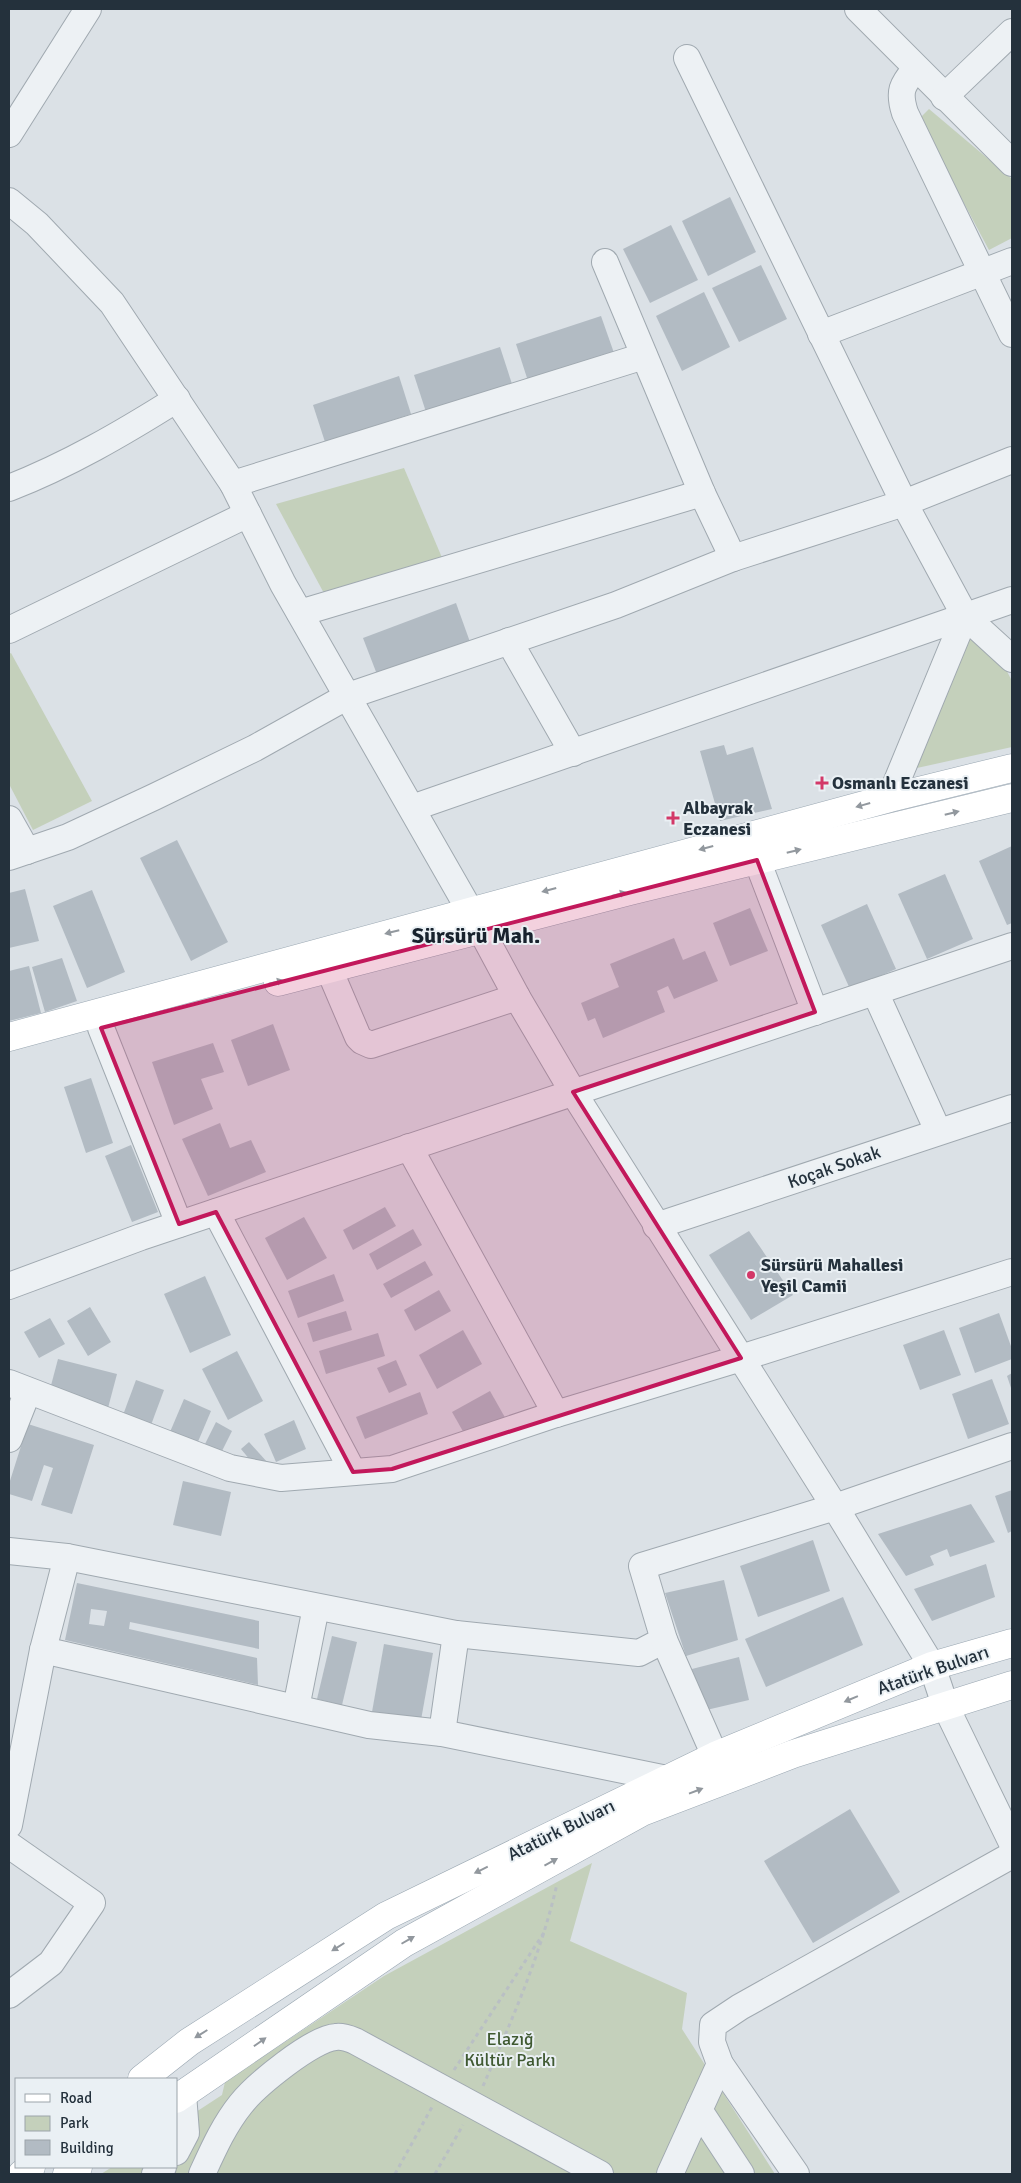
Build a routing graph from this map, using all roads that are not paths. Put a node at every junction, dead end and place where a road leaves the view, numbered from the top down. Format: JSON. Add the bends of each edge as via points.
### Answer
{"nodes":[{"id":1,"x":88,"y":9,"type":"edge"},
{"id":2,"x":858,"y":9,"type":"edge"},
{"id":3,"x":1012,"y":32,"type":"edge"},
{"id":4,"x":687,"y":58,"type":"dead end"},
{"id":5,"x":916,"y":68,"type":"junction"},
{"id":6,"x":944,"y":97,"type":"junction"},
{"id":7,"x":9,"y":134,"type":"edge"},
{"id":8,"x":1012,"y":163,"type":"edge"},
{"id":9,"x":9,"y":201,"type":"edge"},
{"id":10,"x":1012,"y":261,"type":"edge"},
{"id":11,"x":605,"y":262,"type":"dead end"},
{"id":12,"x":984,"y":272,"type":"junction"},
{"id":13,"x":821,"y":334,"type":"junction"},
{"id":14,"x":1012,"y":334,"type":"edge"},
{"id":15,"x":644,"y":356,"type":"junction"},
{"id":16,"x":177,"y":399,"type":"junction"},
{"id":17,"x":1012,"y":460,"type":"edge"},
{"id":18,"x":233,"y":484,"type":"junction"},
{"id":19,"x":9,"y":488,"type":"edge"},
{"id":20,"x":702,"y":493,"type":"junction"},
{"id":21,"x":904,"y":503,"type":"junction"},
{"id":22,"x":248,"y":514,"type":"junction"},
{"id":23,"x":733,"y":558,"type":"junction"},
{"id":24,"x":1012,"y":600,"type":"edge"},
{"id":25,"x":300,"y":613,"type":"junction"},
{"id":26,"x":965,"y":616,"type":"junction"},
{"id":27,"x":9,"y":630,"type":"edge"},
{"id":28,"x":509,"y":641,"type":"junction"},
{"id":29,"x":1012,"y":659,"type":"edge"},
{"id":30,"x":348,"y":696,"type":"junction"},
{"id":31,"x":573,"y":753,"type":"junction"},
{"id":32,"x":1012,"y":768,"type":"edge"},
{"id":33,"x":890,"y":798,"type":"junction"},
{"id":34,"x":1012,"y":798,"type":"edge"},
{"id":35,"x":412,"y":808,"type":"junction"},
{"id":36,"x":9,"y":819,"type":"edge"},
{"id":37,"x":18,"y":854,"type":"edge"},
{"id":38,"x":757,"y":860,"type":"junction"},
{"id":39,"x":475,"y":921,"type":"junction"},
{"id":40,"x":1012,"y":946,"type":"edge"},
{"id":41,"x":329,"y":969,"type":"junction"},
{"id":42,"x":875,"y":992,"type":"junction"},
{"id":43,"x":516,"y":997,"type":"junction"},
{"id":44,"x":815,"y":1012,"type":"junction"},
{"id":45,"x":101,"y":1028,"type":"junction"},
{"id":46,"x":9,"y":1037,"type":"edge"},
{"id":47,"x":9,"y":1054,"type":"edge"},
{"id":48,"x":573,"y":1092,"type":"junction"},
{"id":49,"x":1012,"y":1108,"type":"edge"},
{"id":50,"x":938,"y":1131,"type":"junction"},
{"id":51,"x":409,"y":1147,"type":"junction"},
{"id":52,"x":216,"y":1212,"type":"junction"},
{"id":53,"x":179,"y":1224,"type":"junction"},
{"id":54,"x":656,"y":1226,"type":"junction"},
{"id":55,"x":1012,"y":1272,"type":"edge"},
{"id":56,"x":9,"y":1286,"type":"edge"},
{"id":57,"x":742,"y":1358,"type":"junction"},
{"id":58,"x":18,"y":1387,"type":"edge"},
{"id":59,"x":556,"y":1414,"type":"junction"},
{"id":60,"x":9,"y":1439,"type":"edge"},
{"id":61,"x":1012,"y":1446,"type":"edge"},
{"id":62,"x":352,"y":1472,"type":"junction"},
{"id":63,"x":835,"y":1507,"type":"junction"},
{"id":64,"x":9,"y":1551,"type":"edge"},
{"id":65,"x":67,"y":1557,"type":"junction"},
{"id":66,"x":316,"y":1607,"type":"junction"},
{"id":67,"x":456,"y":1634,"type":"junction"},
{"id":68,"x":664,"y":1640,"type":"junction"},
{"id":69,"x":1012,"y":1643,"type":"edge"},
{"id":70,"x":43,"y":1650,"type":"junction"},
{"id":71,"x":932,"y":1666,"type":"junction"},
{"id":72,"x":1012,"y":1685,"type":"edge"},
{"id":73,"x":945,"y":1705,"type":"junction"},
{"id":74,"x":296,"y":1708,"type":"junction"},
{"id":75,"x":442,"y":1734,"type":"junction"},
{"id":76,"x":715,"y":1756,"type":"junction"},
{"id":77,"x":667,"y":1779,"type":"junction"},
{"id":78,"x":9,"y":1825,"type":"edge"},
{"id":79,"x":1012,"y":1843,"type":"edge"},
{"id":80,"x":9,"y":1845,"type":"edge"},
{"id":81,"x":1012,"y":1855,"type":"edge"},
{"id":82,"x":9,"y":1995,"type":"edge"},
{"id":83,"x":720,"y":2064,"type":"junction"},
{"id":84,"x":143,"y":2078,"type":"edge"},
{"id":85,"x":180,"y":2097,"type":"edge"},
{"id":86,"x":699,"y":2110,"type":"junction"},
{"id":87,"x":178,"y":2148,"type":"edge"},
{"id":88,"x":202,"y":2174,"type":"edge"},
{"id":89,"x":600,"y":2174,"type":"edge"},
{"id":90,"x":670,"y":2174,"type":"edge"},
{"id":91,"x":741,"y":2174,"type":"edge"},
{"id":92,"x":796,"y":2174,"type":"edge"}],
"edges":[{"from":1,"to":7,"type":"street"},
{"from":2,"to":5,"type":"street"},
{"from":3,"to":6,"type":"street"},
{"from":4,"to":13,"type":"street"},
{"from":5,"to":6,"type":"street"},
{"from":5,"to":12,"type":"street","via":[[902,88],[900,98],[904,113]]},
{"from":6,"to":8,"type":"street"},
{"from":9,"to":16,"type":"street","via":[[37,224],[112,303]]},
{"from":10,"to":12,"type":"street"},
{"from":11,"to":15,"type":"street"},
{"from":12,"to":13,"type":"street"},
{"from":12,"to":14,"type":"street"},
{"from":13,"to":21,"type":"street"},
{"from":15,"to":18,"type":"street"},
{"from":15,"to":20,"type":"street"},
{"from":16,"to":18,"type":"street"},
{"from":16,"to":19,"type":"street","via":[[104,443],[39,477]]},
{"from":17,"to":21,"type":"street"},
{"from":18,"to":22,"type":"street"},
{"from":20,"to":23,"type":"street"},
{"from":20,"to":25,"type":"street"},
{"from":21,"to":23,"type":"street"},
{"from":21,"to":26,"type":"street"},
{"from":22,"to":25,"type":"street"},
{"from":22,"to":27,"type":"street"},
{"from":23,"to":28,"type":"street","via":[[616,605]]},
{"from":24,"to":26,"type":"street"},
{"from":25,"to":30,"type":"street"},
{"from":26,"to":29,"type":"street"},
{"from":26,"to":31,"type":"street"},
{"from":26,"to":33,"type":"street"},
{"from":28,"to":30,"type":"street"},
{"from":28,"to":31,"type":"street"},
{"from":30,"to":35,"type":"street"},
{"from":30,"to":37,"type":"street","via":[[255,748],[162,793],[68,837]]},
{"from":31,"to":35,"type":"street"},
{"from":32,"to":33,"type":"main road"},
{"from":33,"to":39,"type":"main road","one_way":true},
{"from":38,"to":34,"type":"main road","one_way":true},
{"from":35,"to":39,"type":"street"},
{"from":36,"to":37,"type":"street"},
{"from":39,"to":38,"type":"main road","one_way":true},
{"from":38,"to":44,"type":"street"},
{"from":39,"to":41,"type":"main road"},
{"from":39,"to":43,"type":"street"},
{"from":39,"to":46,"type":"main road","one_way":true},
{"from":40,"to":42,"type":"street"},
{"from":41,"to":43,"type":"street","via":[[358,1037],[371,1045]]},
{"from":45,"to":41,"type":"main road","one_way":true},
{"from":42,"to":44,"type":"street"},
{"from":42,"to":50,"type":"street"},
{"from":43,"to":48,"type":"street"},
{"from":44,"to":48,"type":"street"},
{"from":45,"to":47,"type":"main road"},
{"from":45,"to":53,"type":"street"},
{"from":48,"to":51,"type":"street"},
{"from":48,"to":54,"type":"street"},
{"from":49,"to":50,"type":"street","name":"Koçak Sokak"},
{"from":50,"to":54,"type":"street","name":"Koçak Sokak"},
{"from":51,"to":52,"type":"street"},
{"from":51,"to":59,"type":"street"},
{"from":52,"to":53,"type":"street"},
{"from":52,"to":62,"type":"street"},
{"from":53,"to":56,"type":"street"},
{"from":54,"to":57,"type":"street"},
{"from":55,"to":57,"type":"street"},
{"from":57,"to":59,"type":"street"},
{"from":57,"to":63,"type":"street"},
{"from":58,"to":60,"type":"street"},
{"from":58,"to":62,"type":"street","via":[[230,1468],[281,1478]]},
{"from":59,"to":62,"type":"street","via":[[392,1469]]},
{"from":61,"to":63,"type":"street"},
{"from":63,"to":68,"type":"street","via":[[642,1566]]},
{"from":63,"to":71,"type":"street"},
{"from":64,"to":65,"type":"street"},
{"from":65,"to":66,"type":"street"},
{"from":65,"to":70,"type":"street"},
{"from":66,"to":67,"type":"street"},
{"from":66,"to":74,"type":"street"},
{"from":67,"to":68,"type":"street","via":[[639,1652]]},
{"from":67,"to":75,"type":"street"},
{"from":68,"to":76,"type":"street"},
{"from":69,"to":71,"type":"main road","name":"Atatürk Bulvarı"},
{"from":70,"to":74,"type":"street"},
{"from":70,"to":78,"type":"street"},
{"from":71,"to":73,"type":"street"},
{"from":71,"to":76,"type":"main road","name":"Atatürk Bulvarı","one_way":true},
{"from":72,"to":73,"type":"main road","name":"Atatürk Bulvarı"},
{"from":73,"to":79,"type":"street"},
{"from":85,"to":73,"type":"main road","name":"Atatürk Bulvarı","one_way":true,"via":[[404,1943],[642,1812],[793,1754]]},
{"from":74,"to":75,"type":"street","via":[[369,1725]]},
{"from":75,"to":77,"type":"street"},
{"from":76,"to":77,"type":"main road","name":"Atatürk Bulvarı"},
{"from":77,"to":84,"type":"main road","name":"Atatürk Bulvarı","one_way":true,"via":[[386,1916],[189,2042]]},
{"from":80,"to":82,"type":"street","via":[[92,1903],[51,1963]]},
{"from":81,"to":83,"type":"street","via":[[713,2025],[712,2042]]},
{"from":83,"to":86,"type":"street"},
{"from":83,"to":92,"type":"street"},
{"from":85,"to":87,"type":"street","via":[[186,2133]]},
{"from":86,"to":90,"type":"street"},
{"from":86,"to":91,"type":"street"},
{"from":88,"to":89,"type":"street","via":[[218,2140],[241,2104],[304,2050],[336,2036],[355,2041]]}]}
